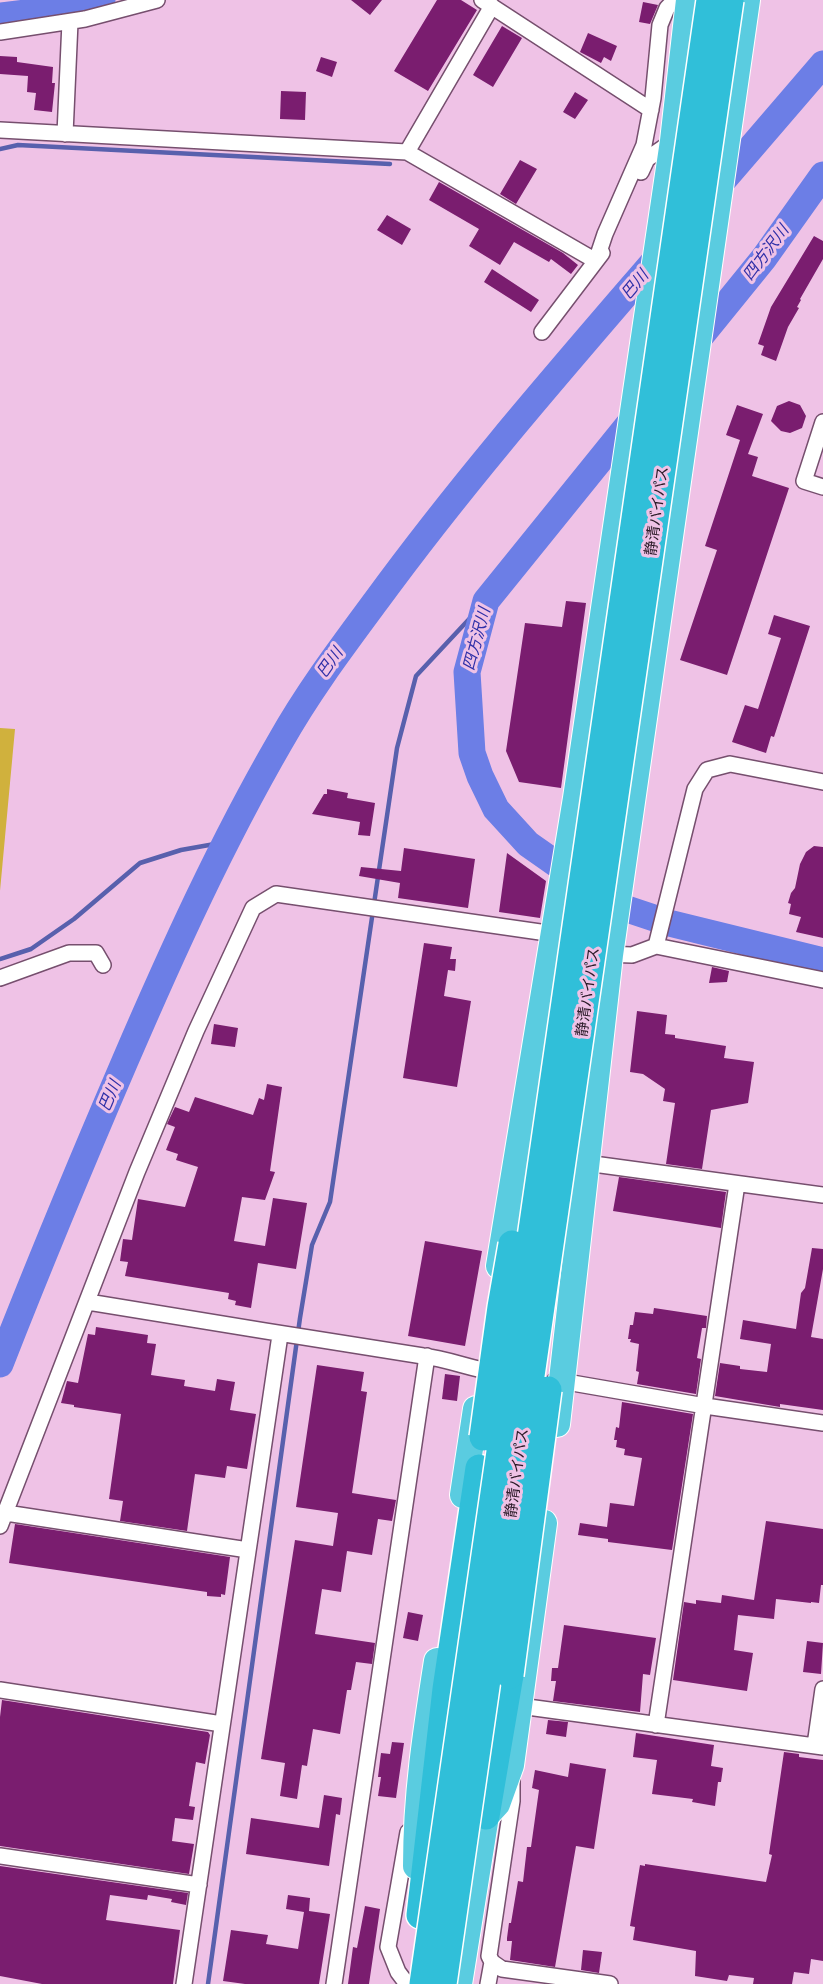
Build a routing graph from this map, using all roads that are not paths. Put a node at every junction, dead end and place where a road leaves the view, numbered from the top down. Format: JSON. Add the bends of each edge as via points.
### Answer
{"nodes":[{"id":1,"x":157,"y":0,"type":"edge"},
{"id":2,"x":675,"y":0,"type":"edge"},
{"id":3,"x":689,"y":0,"type":"edge"},
{"id":4,"x":710,"y":0,"type":"edge"},
{"id":5,"x":730,"y":0,"type":"edge"},
{"id":6,"x":747,"y":0,"type":"edge"},
{"id":7,"x":487,"y":3,"type":"edge"},
{"id":8,"x":70,"y":22,"type":"junction"},
{"id":9,"x":0,"y":32,"type":"edge"},
{"id":10,"x":651,"y":110,"type":"junction"},
{"id":11,"x":0,"y":130,"type":"edge"},
{"id":12,"x":65,"y":134,"type":"junction"},
{"id":13,"x":673,"y":141,"type":"junction"},
{"id":14,"x":407,"y":152,"type":"junction"},
{"id":15,"x":596,"y":261,"type":"junction"},
{"id":16,"x":542,"y":332,"type":"dead end"},
{"id":17,"x":823,"y":422,"type":"edge"},
{"id":18,"x":823,"y":487,"type":"edge"},
{"id":19,"x":823,"y":782,"type":"edge"},
{"id":20,"x":657,"y":941,"type":"junction"},
{"id":21,"x":559,"y":946,"type":"junction"},
{"id":22,"x":603,"y":947,"type":"junction"},
{"id":23,"x":103,"y":965,"type":"dead end"},
{"id":24,"x":0,"y":978,"type":"edge"},
{"id":25,"x":823,"y":980,"type":"edge"},
{"id":26,"x":586,"y":1163,"type":"junction"},
{"id":27,"x":737,"y":1184,"type":"junction"},
{"id":28,"x":823,"y":1195,"type":"edge"},
{"id":29,"x":88,"y":1302,"type":"junction"},
{"id":30,"x":280,"y":1335,"type":"junction"},
{"id":31,"x":427,"y":1356,"type":"junction"},
{"id":32,"x":482,"y":1371,"type":"junction"},
{"id":33,"x":562,"y":1381,"type":"junction"},
{"id":34,"x":705,"y":1406,"type":"junction"},
{"id":35,"x":823,"y":1423,"type":"edge"},
{"id":36,"x":3,"y":1520,"type":"edge"},
{"id":37,"x":248,"y":1550,"type":"junction"},
{"id":38,"x":823,"y":1689,"type":"edge"},
{"id":39,"x":0,"y":1690,"type":"edge"},
{"id":40,"x":520,"y":1706,"type":"junction"},
{"id":41,"x":222,"y":1725,"type":"junction"},
{"id":42,"x":656,"y":1725,"type":"junction"},
{"id":43,"x":819,"y":1746,"type":"edge"},
{"id":44,"x":511,"y":1765,"type":"junction"},
{"id":45,"x":419,"y":1790,"type":"junction"},
{"id":46,"x":486,"y":1816,"type":"junction"},
{"id":47,"x":0,"y":1856,"type":"edge"},
{"id":48,"x":199,"y":1885,"type":"junction"},
{"id":49,"x":420,"y":1915,"type":"junction"},
{"id":50,"x":492,"y":1962,"type":"junction"},
{"id":51,"x":184,"y":1984,"type":"edge"},
{"id":52,"x":334,"y":1984,"type":"edge"},
{"id":53,"x":407,"y":1984,"type":"edge"},
{"id":54,"x":413,"y":1984,"type":"edge"},
{"id":55,"x":423,"y":1984,"type":"edge"},
{"id":56,"x":443,"y":1984,"type":"edge"},
{"id":57,"x":459,"y":1984,"type":"edge"},
{"id":58,"x":488,"y":1984,"type":"edge"},
{"id":59,"x":610,"y":1984,"type":"edge"}],
"edges":[{"from":1,"to":8,"type":"street"},
{"from":2,"to":10,"type":"street","via":[[660,25]]},
{"from":3,"to":13,"type":"highway"},
{"from":4,"to":21,"type":"highway","name":"静清バイパス","bridge":true},
{"from":5,"to":22,"type":"highway","name":"静清バイパス","bridge":true},
{"from":6,"to":22,"type":"highway","via":[[695,371]]},
{"from":7,"to":10,"type":"street"},
{"from":7,"to":14,"type":"street"},
{"from":8,"to":9,"type":"street"},
{"from":8,"to":12,"type":"street"},
{"from":10,"to":15,"type":"street","via":[[644,145]]},
{"from":11,"to":12,"type":"street"},
{"from":12,"to":14,"type":"street"},
{"from":13,"to":15,"type":"street","via":[[648,159],[611,240]]},
{"from":13,"to":21,"type":"highway","via":[[623,470]]},
{"from":14,"to":15,"type":"street"},
{"from":15,"to":16,"type":"street"},
{"from":17,"to":18,"type":"street","via":[[804,481]]},
{"from":19,"to":20,"type":"street","via":[[730,764],[707,770],[695,789]]},
{"from":20,"to":22,"type":"street","via":[[632,955]]},
{"from":20,"to":25,"type":"street"},
{"from":21,"to":22,"type":"street"},
{"from":21,"to":29,"type":"street","via":[[276,894],[253,908],[196,1031]]},
{"from":21,"to":32,"type":"highway"},
{"from":21,"to":49,"type":"highway","bridge":true,"via":[[544,1066],[501,1307],[446,1689]]},
{"from":21,"to":55,"type":"highway","name":"静清バイパス","bridge":true},
{"from":22,"to":26,"type":"highway"},
{"from":22,"to":46,"type":"highway","bridge":true,"via":[[594,1046],[510,1676]]},
{"from":22,"to":56,"type":"highway","name":"静清バイパス","bridge":true},
{"from":23,"to":24,"type":"street","via":[[96,953],[69,952]]},
{"from":26,"to":27,"type":"street"},
{"from":26,"to":33,"type":"highway"},
{"from":27,"to":28,"type":"street"},
{"from":27,"to":34,"type":"street"},
{"from":29,"to":30,"type":"street"},
{"from":29,"to":36,"type":"street"},
{"from":30,"to":31,"type":"street"},
{"from":30,"to":37,"type":"street"},
{"from":31,"to":32,"type":"street"},
{"from":31,"to":52,"type":"street"},
{"from":32,"to":33,"type":"street"},
{"from":32,"to":45,"type":"highway"},
{"from":33,"to":34,"type":"street"},
{"from":33,"to":40,"type":"highway"},
{"from":34,"to":35,"type":"street"},
{"from":34,"to":42,"type":"street"},
{"from":36,"to":37,"type":"street"},
{"from":37,"to":41,"type":"street"},
{"from":38,"to":43,"type":"street"},
{"from":39,"to":41,"type":"street"},
{"from":40,"to":42,"type":"street"},
{"from":40,"to":44,"type":"highway"},
{"from":41,"to":48,"type":"street"},
{"from":42,"to":43,"type":"street"},
{"from":44,"to":46,"type":"highway","via":[[497,1804]]},
{"from":44,"to":50,"type":"street","via":[[512,1801],[489,1956]]},
{"from":45,"to":49,"type":"highway","via":[[416,1871]]},
{"from":45,"to":53,"type":"street","via":[[405,1844],[388,1947]]},
{"from":46,"to":57,"type":"highway"},
{"from":47,"to":48,"type":"street"},
{"from":48,"to":51,"type":"street"},
{"from":49,"to":54,"type":"highway"},
{"from":50,"to":58,"type":"street"},
{"from":50,"to":59,"type":"street","via":[[502,1969]]}]}
